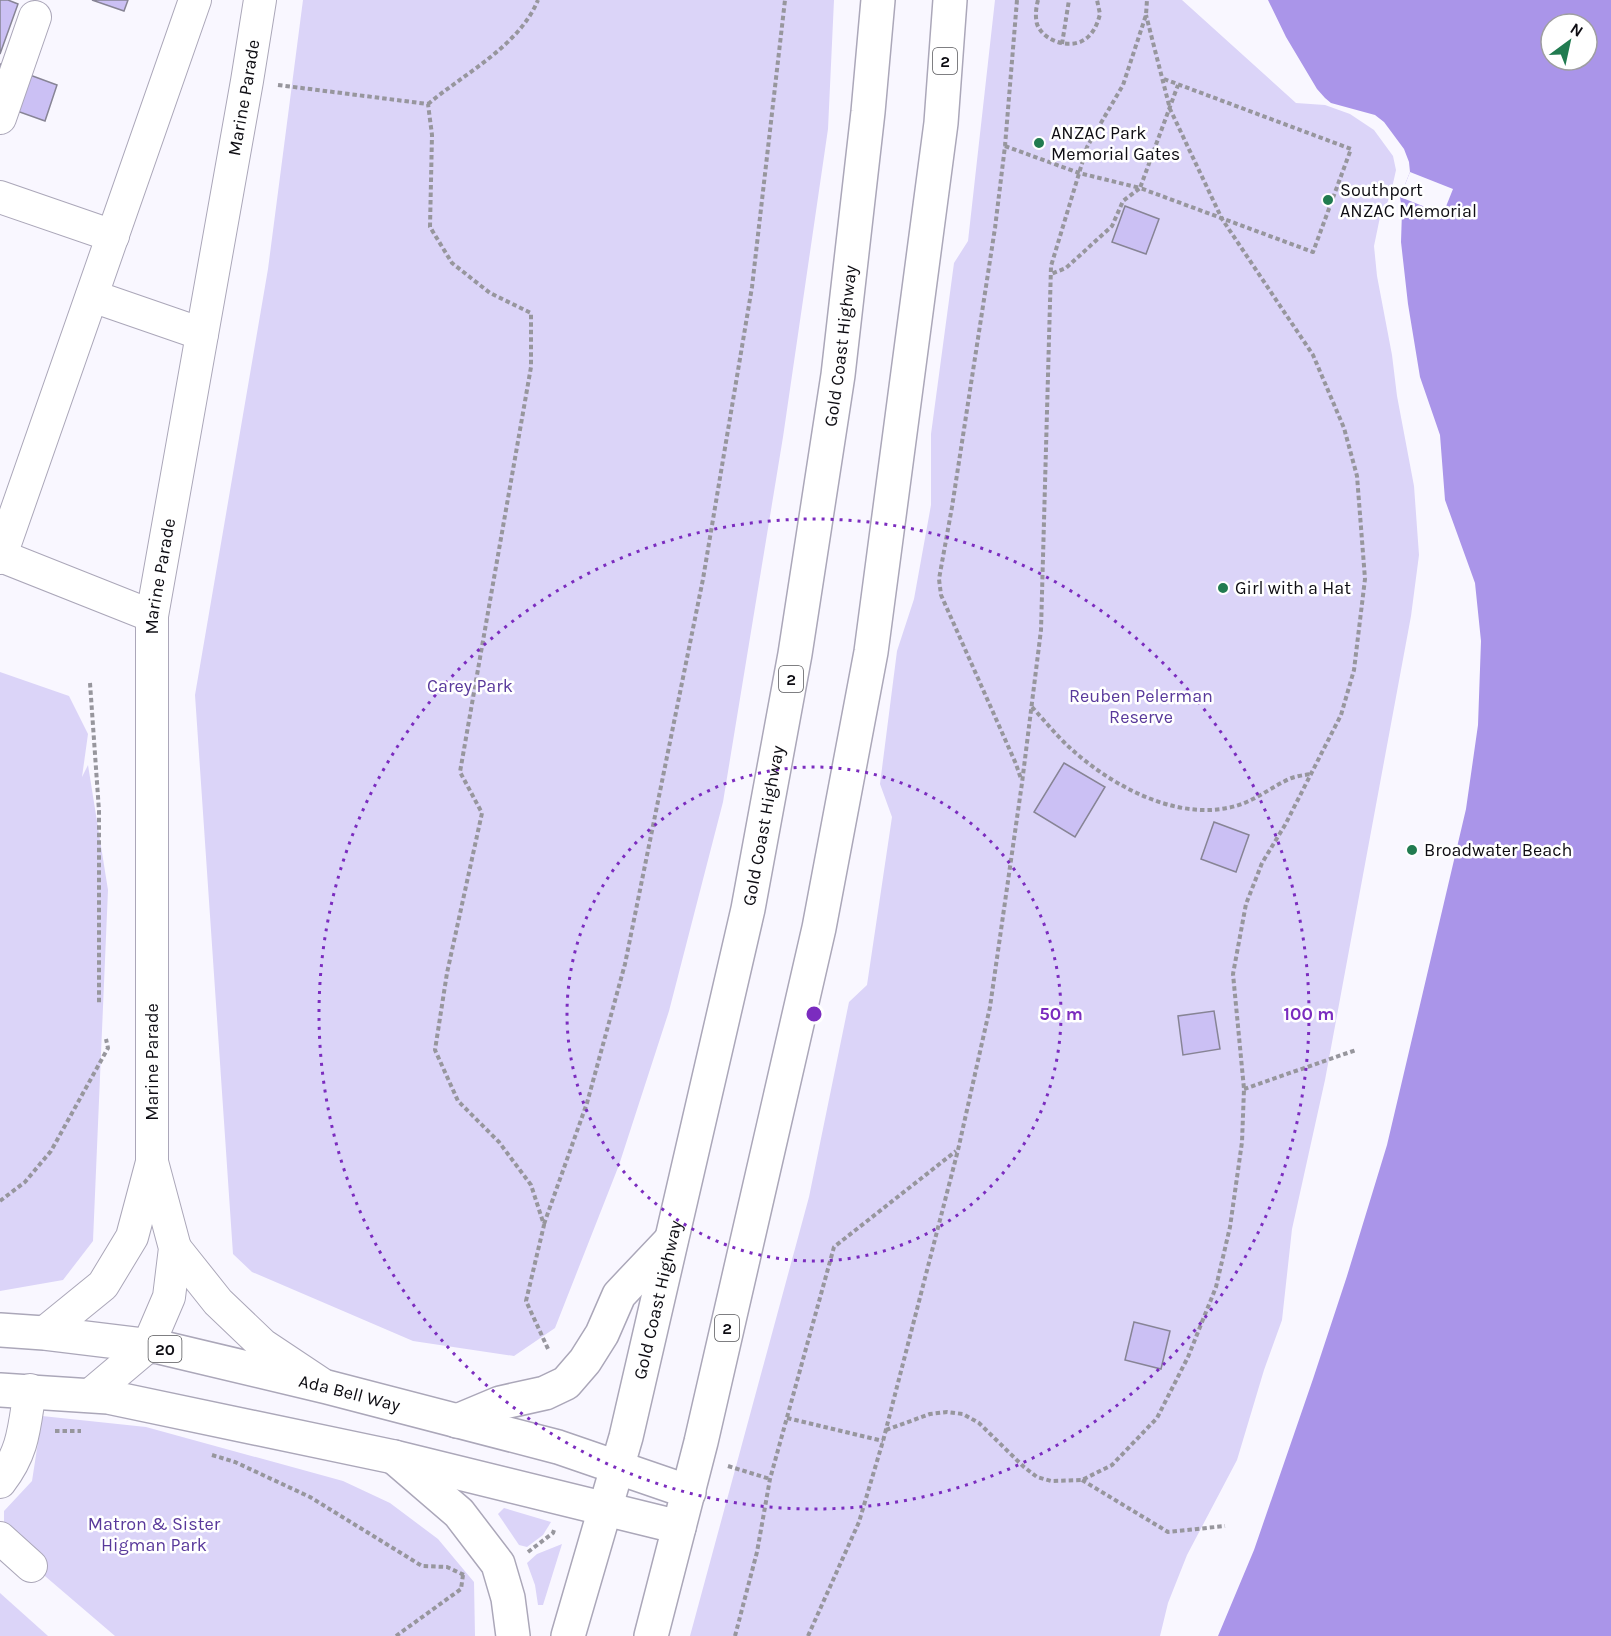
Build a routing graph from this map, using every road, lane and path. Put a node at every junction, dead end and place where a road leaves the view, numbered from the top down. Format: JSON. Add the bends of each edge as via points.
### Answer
{"nodes":[{"id":1,"x":195,"y":0,"type":"edge"},
{"id":2,"x":260,"y":0,"type":"edge"},
{"id":3,"x":538,"y":0,"type":"edge"},
{"id":4,"x":785,"y":0,"type":"edge"},
{"id":5,"x":878,"y":0,"type":"edge"},
{"id":6,"x":950,"y":0,"type":"edge"},
{"id":7,"x":1017,"y":0,"type":"edge"},
{"id":8,"x":1038,"y":0,"type":"edge"},
{"id":9,"x":1069,"y":0,"type":"edge"},
{"id":10,"x":1097,"y":0,"type":"edge"},
{"id":11,"x":1147,"y":0,"type":"edge"},
{"id":12,"x":1146,"y":15,"type":"junction"},
{"id":13,"x":35,"y":17,"type":"dead end"},
{"id":14,"x":1062,"y":44,"type":"junction"},
{"id":15,"x":1163,"y":79,"type":"junction"},
{"id":16,"x":247,"y":81,"type":"junction"},
{"id":17,"x":1178,"y":85,"type":"junction"},
{"id":18,"x":428,"y":104,"type":"junction"},
{"id":19,"x":1170,"y":109,"type":"junction"},
{"id":20,"x":0,"y":118,"type":"edge"},
{"id":21,"x":1005,"y":146,"type":"junction"},
{"id":22,"x":1078,"y":173,"type":"junction"},
{"id":23,"x":1140,"y":188,"type":"junction"},
{"id":24,"x":0,"y":196,"type":"edge"},
{"id":25,"x":1222,"y":219,"type":"junction"},
{"id":26,"x":113,"y":236,"type":"junction"},
{"id":27,"x":1052,"y":274,"type":"junction"},
{"id":28,"x":92,"y":296,"type":"junction"},
{"id":29,"x":202,"y":334,"type":"junction"},
{"id":30,"x":0,"y":557,"type":"edge"},
{"id":31,"x":152,"y":616,"type":"junction"},
{"id":32,"x":90,"y":683,"type":"dead end"},
{"id":33,"x":1032,"y":707,"type":"junction"},
{"id":34,"x":1312,"y":774,"type":"junction"},
{"id":35,"x":1023,"y":783,"type":"junction"},
{"id":36,"x":99,"y":1004,"type":"dead end"},
{"id":37,"x":106,"y":1039,"type":"dead end"},
{"id":38,"x":1356,"y":1050,"type":"dead end"},
{"id":39,"x":1244,"y":1089,"type":"junction"},
{"id":40,"x":958,"y":1150,"type":"junction"},
{"id":41,"x":152,"y":1162,"type":"junction"},
{"id":42,"x":0,"y":1201,"type":"edge"},
{"id":43,"x":544,"y":1225,"type":"junction"},
{"id":44,"x":672,"y":1239,"type":"junction"},
{"id":45,"x":175,"y":1248,"type":"junction"},
{"id":46,"x":0,"y":1330,"type":"edge"},
{"id":47,"x":45,"y":1333,"type":"junction"},
{"id":48,"x":148,"y":1346,"type":"junction"},
{"id":49,"x":566,"y":1383,"type":"junction"},
{"id":50,"x":327,"y":1387,"type":"junction"},
{"id":51,"x":15,"y":1390,"type":"edge"},
{"id":52,"x":90,"y":1395,"type":"junction"},
{"id":53,"x":787,"y":1418,"type":"junction"},
{"id":54,"x":457,"y":1421,"type":"junction"},
{"id":55,"x":23,"y":1430,"type":"junction"},
{"id":56,"x":886,"y":1430,"type":"junction"},
{"id":57,"x":87,"y":1432,"type":"dead end"},
{"id":58,"x":883,"y":1441,"type":"junction"},
{"id":59,"x":205,"y":1454,"type":"dead end"},
{"id":60,"x":394,"y":1456,"type":"junction"},
{"id":61,"x":618,"y":1466,"type":"junction"},
{"id":62,"x":1082,"y":1480,"type":"junction"},
{"id":63,"x":0,"y":1482,"type":"edge"},
{"id":64,"x":689,"y":1492,"type":"junction"},
{"id":65,"x":563,"y":1498,"type":"junction"},
{"id":66,"x":604,"y":1509,"type":"junction"},
{"id":67,"x":1225,"y":1526,"type":"dead end"},
{"id":68,"x":679,"y":1527,"type":"junction"},
{"id":69,"x":0,"y":1538,"type":"edge"},
{"id":70,"x":498,"y":1564,"type":"junction"},
{"id":71,"x":31,"y":1566,"type":"dead end"},
{"id":72,"x":462,"y":1575,"type":"junction"},
{"id":73,"x":396,"y":1636,"type":"edge"},
{"id":74,"x":513,"y":1636,"type":"edge"},
{"id":75,"x":568,"y":1636,"type":"edge"},
{"id":76,"x":651,"y":1636,"type":"edge"},
{"id":77,"x":735,"y":1636,"type":"edge"},
{"id":78,"x":808,"y":1636,"type":"edge"}],
"edges":[{"from":1,"to":26,"type":"street"},
{"from":2,"to":16,"type":"street","name":"Marine Parade"},
{"from":3,"to":18,"type":"path","via":[[533,12],[487,61]]},
{"from":4,"to":43,"type":"path","via":[[752,287],[703,579],[626,964],[586,1103]]},
{"from":5,"to":44,"type":"main road","name":"Gold Coast Highway","number":"2","via":[[838,375],[795,654],[748,909]]},
{"from":6,"to":64,"type":"main road","number":"2","via":[[941,123],[871,652],[819,928]]},
{"from":7,"to":21,"type":"path"},
{"from":8,"to":14,"type":"path","via":[[1037,25],[1045,35]]},
{"from":9,"to":14,"type":"path"},
{"from":10,"to":14,"type":"path","via":[[1100,14],[1088,37]]},
{"from":11,"to":12,"type":"path"},
{"from":12,"to":15,"type":"path"},
{"from":12,"to":22,"type":"path","via":[[1123,85],[1087,147]]},
{"from":13,"to":20,"type":"street"},
{"from":15,"to":17,"type":"path"},
{"from":15,"to":19,"type":"path"},
{"from":16,"to":18,"type":"path"},
{"from":16,"to":29,"type":"street","name":"Marine Parade"},
{"from":17,"to":19,"type":"path"},
{"from":17,"to":25,"type":"path","via":[[1351,149],[1313,252]]},
{"from":18,"to":43,"type":"path","via":[[432,135],[430,227],[452,262],[490,293],[531,314],[531,367],[460,772],[482,813],[447,973],[435,1050],[458,1101],[499,1142],[531,1185]]},
{"from":19,"to":23,"type":"path"},
{"from":19,"to":25,"type":"path"},
{"from":21,"to":22,"type":"path"},
{"from":21,"to":35,"type":"path","via":[[939,579],[941,595]]},
{"from":22,"to":23,"type":"path"},
{"from":22,"to":27,"type":"path"},
{"from":23,"to":25,"type":"path"},
{"from":23,"to":27,"type":"path","via":[[1123,201],[1112,226],[1066,268]]},
{"from":24,"to":26,"type":"street"},
{"from":25,"to":34,"type":"path","via":[[1313,355],[1344,428],[1357,476],[1365,579],[1354,670],[1341,715]]},
{"from":26,"to":28,"type":"street"},
{"from":27,"to":33,"type":"path","via":[[1041,630]]},
{"from":28,"to":29,"type":"street"},
{"from":28,"to":30,"type":"street"},
{"from":29,"to":31,"type":"street","name":"Marine Parade"},
{"from":30,"to":31,"type":"street"},
{"from":31,"to":41,"type":"street","name":"Marine Parade"},
{"from":32,"to":36,"type":"path","via":[[99,811]]},
{"from":33,"to":34,"type":"path","via":[[1069,747],[1108,777],[1148,797],[1188,810],[1227,808],[1256,799],[1291,778]]},
{"from":33,"to":35,"type":"path"},
{"from":34,"to":39,"type":"path","via":[[1262,863],[1246,904],[1233,974]]},
{"from":35,"to":40,"type":"path","via":[[990,1006]]},
{"from":37,"to":42,"type":"path","via":[[108,1048],[51,1151],[25,1182]]},
{"from":38,"to":39,"type":"path"},
{"from":39,"to":62,"type":"path","via":[[1242,1142],[1230,1227],[1216,1287],[1188,1357],[1158,1418],[1112,1465]]},
{"from":40,"to":53,"type":"path","via":[[834,1247]]},
{"from":40,"to":56,"type":"path"},
{"from":41,"to":45,"type":"street","name":"Marine Parade"},
{"from":41,"to":47,"type":"street","name":"Marine Parade","via":[[132,1237],[104,1285]]},
{"from":43,"to":49,"type":"path","via":[[526,1301]]},
{"from":44,"to":49,"type":"main road","via":[[619,1295],[602,1334]]},
{"from":44,"to":61,"type":"main road","name":"Gold Coast Highway","number":"2"},
{"from":45,"to":48,"type":"street","name":"Marine Parade","via":[[169,1297]]},
{"from":45,"to":50,"type":"street","via":[[218,1302],[263,1345]]},
{"from":46,"to":47,"type":"main road","name":"Ada Bell Way","number":"20"},
{"from":47,"to":48,"type":"main road","name":"Ada Bell Way","number":"20"},
{"from":48,"to":50,"type":"main road","name":"Ada Bell Way","number":"20"},
{"from":48,"to":52,"type":"street","name":"Marine Parade"},
{"from":49,"to":54,"type":"main road"},
{"from":50,"to":54,"type":"main road","name":"Ada Bell Way","number":"20"},
{"from":51,"to":52,"type":"main road"},
{"from":51,"to":55,"type":"street"},
{"from":52,"to":60,"type":"main road"},
{"from":53,"to":58,"type":"path"},
{"from":53,"to":77,"type":"path"},
{"from":54,"to":61,"type":"main road","name":"Ada Bell Way","number":"20"},
{"from":55,"to":57,"type":"path"},
{"from":55,"to":63,"type":"street","via":[[13,1465]]},
{"from":56,"to":58,"type":"path"},
{"from":56,"to":62,"type":"path","via":[[930,1414],[963,1414],[979,1423],[1037,1477],[1051,1481]]},
{"from":58,"to":78,"type":"path","via":[[858,1521]]},
{"from":59,"to":72,"type":"path","via":[[235,1462],[310,1497],[422,1566],[447,1567]]},
{"from":60,"to":65,"type":"main road"},
{"from":60,"to":70,"type":"main road","via":[[459,1514]]},
{"from":61,"to":64,"type":"main road","name":"Ada Bell Way","number":"20"},
{"from":61,"to":66,"type":"main road","name":"Gold Coast Highway","number":"2"},
{"from":62,"to":67,"type":"path","via":[[1168,1532]]},
{"from":64,"to":68,"type":"main road","number":"2"},
{"from":65,"to":66,"type":"main road"},
{"from":65,"to":70,"type":"path","via":[[553,1533],[530,1551]]},
{"from":66,"to":68,"type":"main road"},
{"from":66,"to":75,"type":"main road","name":"Gold Coast Highway","number":"2"},
{"from":68,"to":76,"type":"main road","number":"2"},
{"from":69,"to":71,"type":"street"},
{"from":70,"to":72,"type":"path"},
{"from":70,"to":74,"type":"main road"},
{"from":72,"to":73,"type":"path","via":[[461,1589]]}]}
